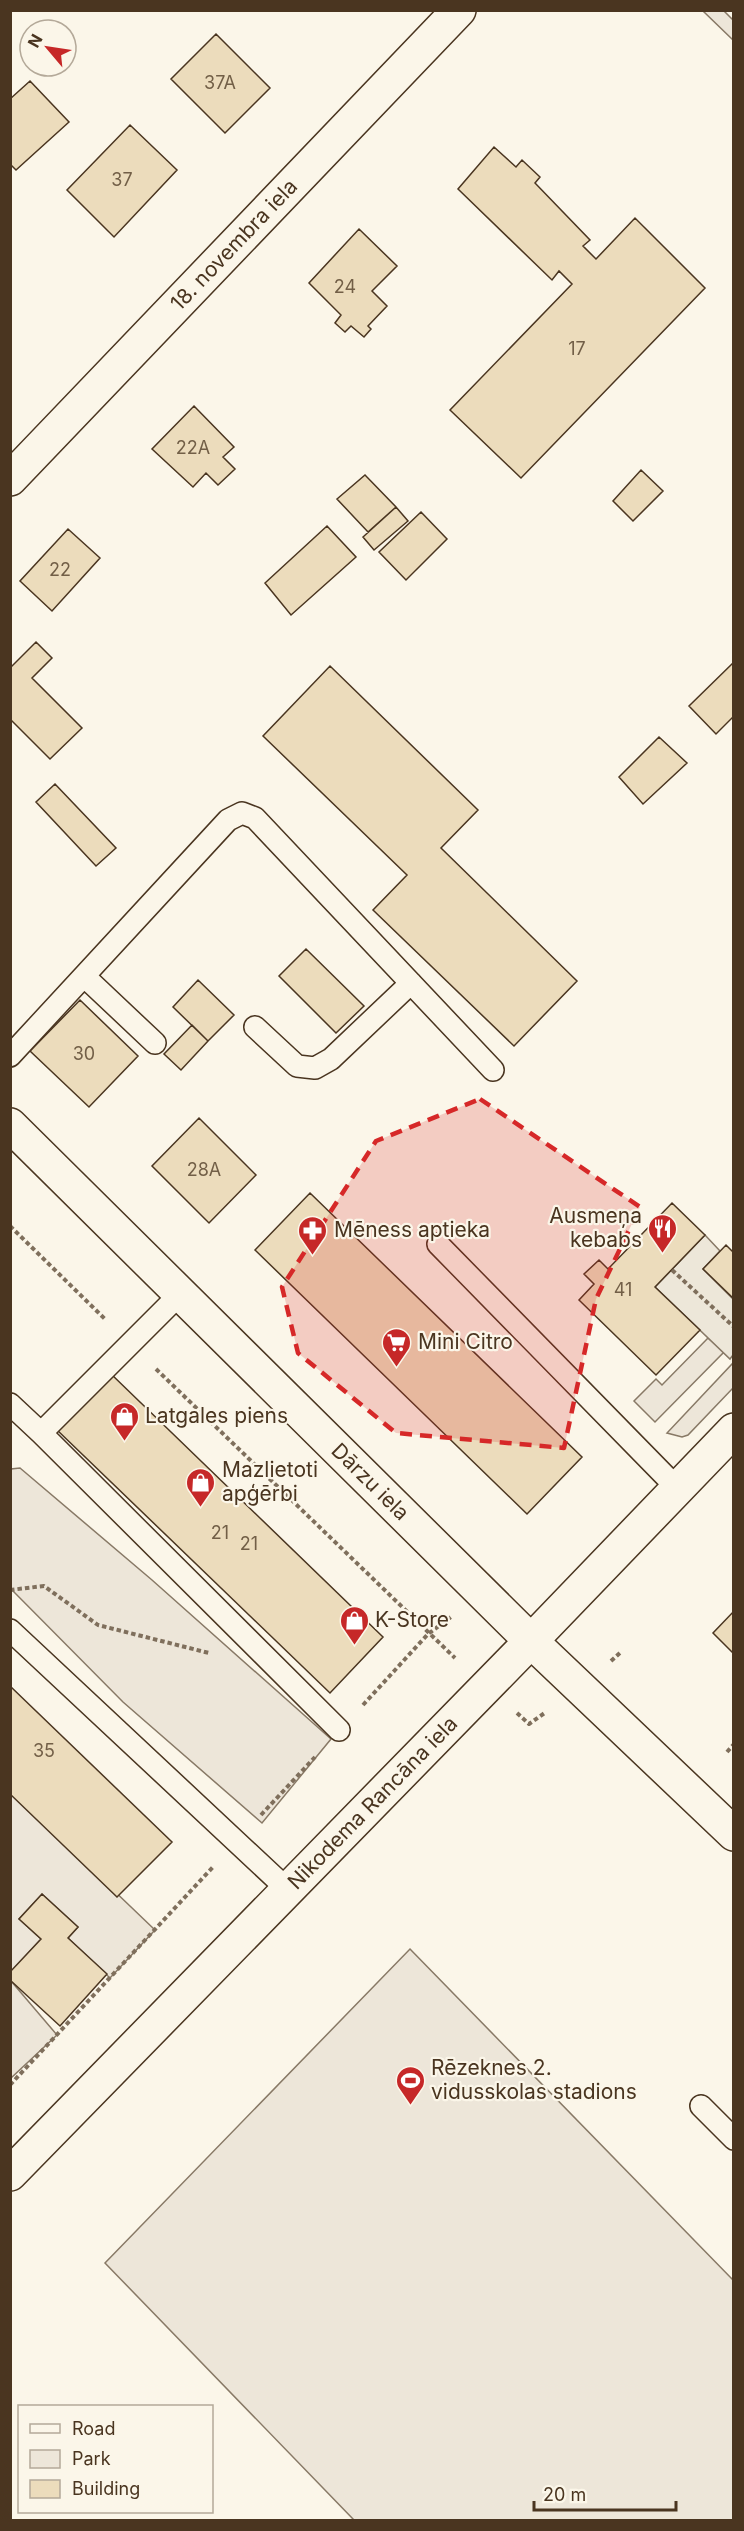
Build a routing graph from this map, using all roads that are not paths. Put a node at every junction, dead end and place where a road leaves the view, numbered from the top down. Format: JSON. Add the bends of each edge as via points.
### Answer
{"nodes":[{"id":1,"x":459,"y":10,"type":"edge"},
{"id":2,"x":10,"y":478,"type":"edge"},
{"id":3,"x":84,"y":976,"type":"junction"},
{"id":4,"x":411,"y":983,"type":"junction"},
{"id":5,"x":255,"y":1026,"type":"dead end"},
{"id":6,"x":155,"y":1043,"type":"dead end"},
{"id":7,"x":10,"y":1056,"type":"edge"},
{"id":8,"x":493,"y":1070,"type":"dead end"},
{"id":9,"x":10,"y":1125,"type":"edge"},
{"id":10,"x":438,"y":1244,"type":"dead end"},
{"id":11,"x":180,"y":1294,"type":"junction"},
{"id":12,"x":11,"y":1406,"type":"edge"},
{"id":13,"x":734,"y":1430,"type":"edge"},
{"id":14,"x":41,"y":1433,"type":"junction"},
{"id":15,"x":678,"y":1489,"type":"junction"},
{"id":16,"x":10,"y":1630,"type":"edge"},
{"id":17,"x":531,"y":1641,"type":"junction"},
{"id":18,"x":339,"y":1730,"type":"dead end"},
{"id":19,"x":734,"y":1834,"type":"edge"},
{"id":20,"x":288,"y":1890,"type":"junction"},
{"id":21,"x":701,"y":2106,"type":"dead end"},
{"id":22,"x":734,"y":2139,"type":"edge"},
{"id":23,"x":10,"y":2174,"type":"edge"}],
"edges":[{"from":1,"to":2,"type":"street","name":"18. novembra iela"},
{"from":3,"to":4,"type":"lane","via":[[228,819],[242,813],[255,818]]},
{"from":3,"to":6,"type":"lane"},
{"from":3,"to":7,"type":"lane"},
{"from":4,"to":5,"type":"lane","via":[[331,1059],[315,1068],[297,1066]]},
{"from":4,"to":8,"type":"lane"},
{"from":9,"to":11,"type":"street","name":"Dārzu iela"},
{"from":10,"to":15,"type":"lane"},
{"from":11,"to":14,"type":"lane"},
{"from":11,"to":17,"type":"street","name":"Dārzu iela"},
{"from":12,"to":14,"type":"lane"},
{"from":13,"to":15,"type":"street","name":"Nikodema Rancāna iela"},
{"from":14,"to":18,"type":"lane"},
{"from":15,"to":17,"type":"street","name":"Nikodema Rancāna iela"},
{"from":16,"to":20,"type":"lane"},
{"from":17,"to":19,"type":"street","name":"Dārzu iela"},
{"from":17,"to":20,"type":"street","name":"Nikodema Rancāna iela"},
{"from":20,"to":23,"type":"street","name":"Nikodema Rancāna iela"},
{"from":21,"to":22,"type":"lane"}]}
